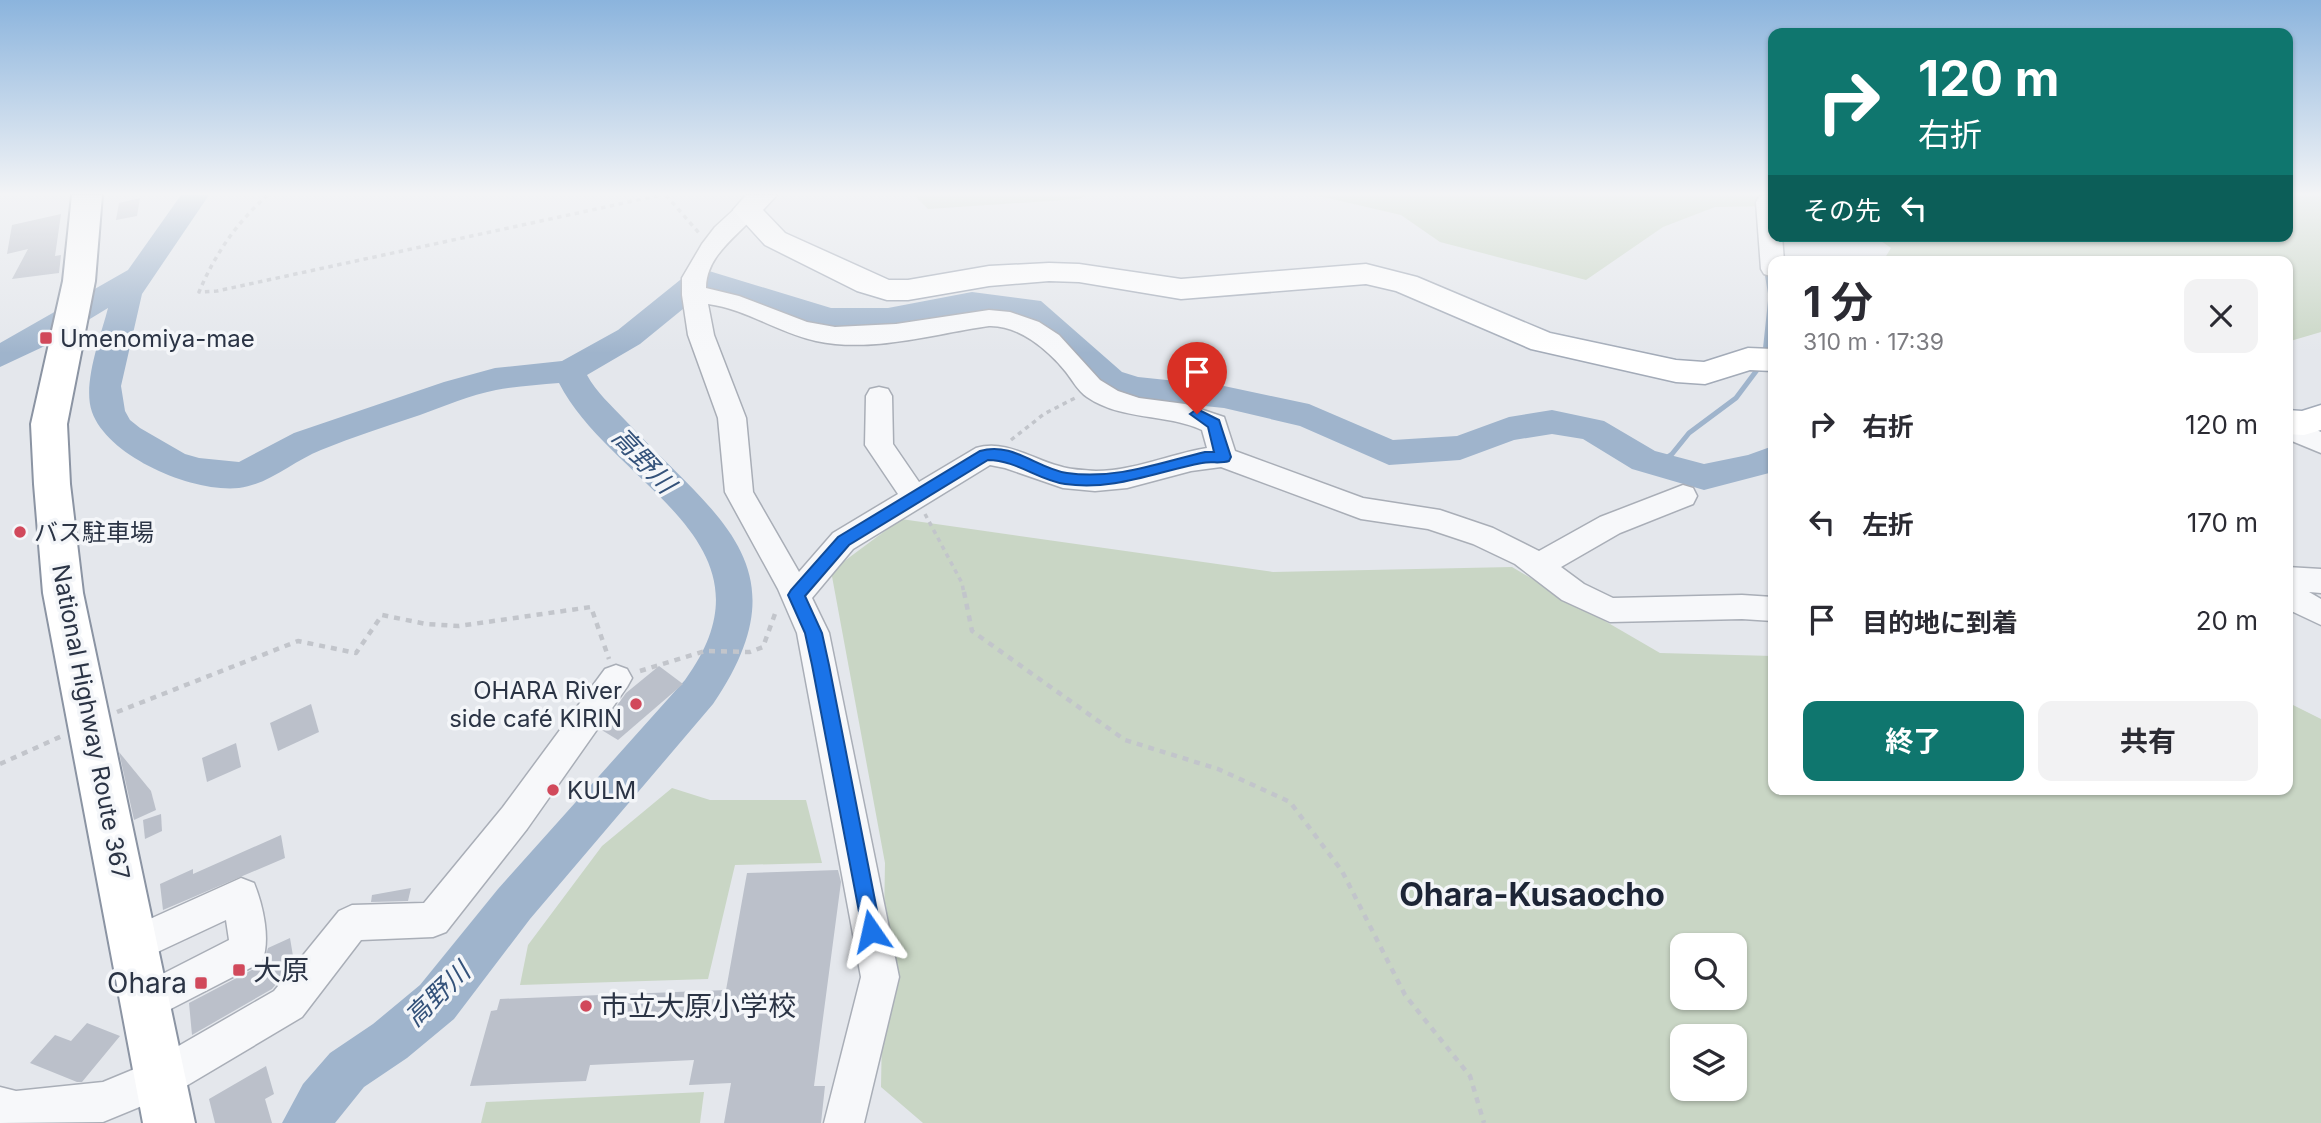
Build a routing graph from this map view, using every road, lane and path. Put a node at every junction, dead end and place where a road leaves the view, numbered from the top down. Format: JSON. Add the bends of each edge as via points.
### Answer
{"nodes":[{"id":1,"x":83,"y":247,"type":"edge"},
{"id":2,"x":221,"y":247,"type":"edge"},
{"id":3,"x":419,"y":247,"type":"edge"},
{"id":4,"x":792,"y":247,"type":"edge"},
{"id":5,"x":710,"y":249,"type":"edge"},
{"id":6,"x":694,"y":287,"type":"junction"},
{"id":7,"x":1768,"y":360,"type":"edge"},
{"id":8,"x":1093,"y":389,"type":"junction"},
{"id":9,"x":879,"y":396,"type":"dead end"},
{"id":10,"x":2321,"y":417,"type":"edge"},
{"id":11,"x":2293,"y":424,"type":"edge"},
{"id":12,"x":2293,"y":427,"type":"edge"},
{"id":13,"x":2321,"y":443,"type":"edge"},
{"id":14,"x":993,"y":455,"type":"junction"},
{"id":15,"x":1223,"y":457,"type":"junction"},
{"id":16,"x":1683,"y":496,"type":"dead end"},
{"id":17,"x":915,"y":497,"type":"junction"},
{"id":18,"x":1536,"y":566,"type":"junction"},
{"id":19,"x":2293,"y":579,"type":"edge"},
{"id":20,"x":2321,"y":580,"type":"edge"},
{"id":21,"x":797,"y":595,"type":"junction"},
{"id":22,"x":2293,"y":598,"type":"edge"},
{"id":23,"x":1768,"y":609,"type":"edge"},
{"id":24,"x":2321,"y":613,"type":"edge"},
{"id":25,"x":616,"y":678,"type":"junction"},
{"id":26,"x":89,"y":723,"type":"junction"},
{"id":27,"x":0,"y":764,"type":"edge"},
{"id":28,"x":134,"y":945,"type":"junction"},
{"id":29,"x":146,"y":1002,"type":"junction"},
{"id":30,"x":166,"y":1101,"type":"edge"},
{"id":31,"x":0,"y":1107,"type":"edge"},
{"id":32,"x":844,"y":1123,"type":"edge"},
{"id":33,"x":1483,"y":1123,"type":"edge"}],
"edges":[{"from":1,"to":26,"type":"highway","name":"National Highway Route 367","via":[[49,424],[63,593]]},
{"from":2,"to":3,"type":"path","via":[[199,292]]},
{"from":4,"to":7,"type":"main road","via":[[887,290],[1049,272],[1181,289],[1366,274],[1406,284],[1542,342],[1676,372],[1705,373],[1748,359]]},
{"from":5,"to":6,"type":"street"},
{"from":6,"to":8,"type":"street","via":[[797,328],[835,335],[998,318],[1023,325],[1049,341]]},
{"from":6,"to":21,"type":"street","via":[[701,335],[732,418],[738,492]]},
{"from":8,"to":14,"type":"path","via":[[1044,414]]},
{"from":8,"to":15,"type":"street","via":[[1143,409],[1197,414],[1214,424]]},
{"from":9,"to":17,"type":"street","via":[[879,445]]},
{"from":10,"to":11,"type":"main road"},
{"from":12,"to":13,"type":"street"},
{"from":14,"to":15,"type":"street","via":[[1063,478],[1098,481]]},
{"from":14,"to":17,"type":"street","via":[[967,464]]},
{"from":15,"to":18,"type":"street","via":[[1362,508],[1430,518],[1483,536]]},
{"from":16,"to":18,"type":"street","via":[[1610,525]]},
{"from":17,"to":21,"type":"street","via":[[843,541]]},
{"from":17,"to":33,"type":"path","via":[[962,583],[972,631],[1125,740],[1218,769],[1290,803],[1342,871],[1405,995],[1470,1076]]},
{"from":18,"to":23,"type":"street","via":[[1610,610]]},
{"from":19,"to":20,"type":"street"},
{"from":21,"to":25,"type":"path","via":[[777,609],[763,647],[750,652],[705,651]]},
{"from":21,"to":32,"type":"street","via":[[814,633],[880,977]]},
{"from":22,"to":24,"type":"street"},
{"from":25,"to":26,"type":"path","via":[[590,607],[441,626],[382,615],[356,653],[298,641]]},
{"from":25,"to":30,"type":"street","via":[[515,818],[433,920],[352,923],[288,1004]]},
{"from":26,"to":27,"type":"path"},
{"from":26,"to":28,"type":"highway","name":"National Highway Route 367"},
{"from":28,"to":29,"type":"highway","name":"National Highway Route 367"},
{"from":28,"to":29,"type":"street","via":[[241,895],[249,949]]},
{"from":29,"to":30,"type":"highway","name":"National Highway Route 367"},
{"from":30,"to":31,"type":"street","via":[[16,1111]]}]}
